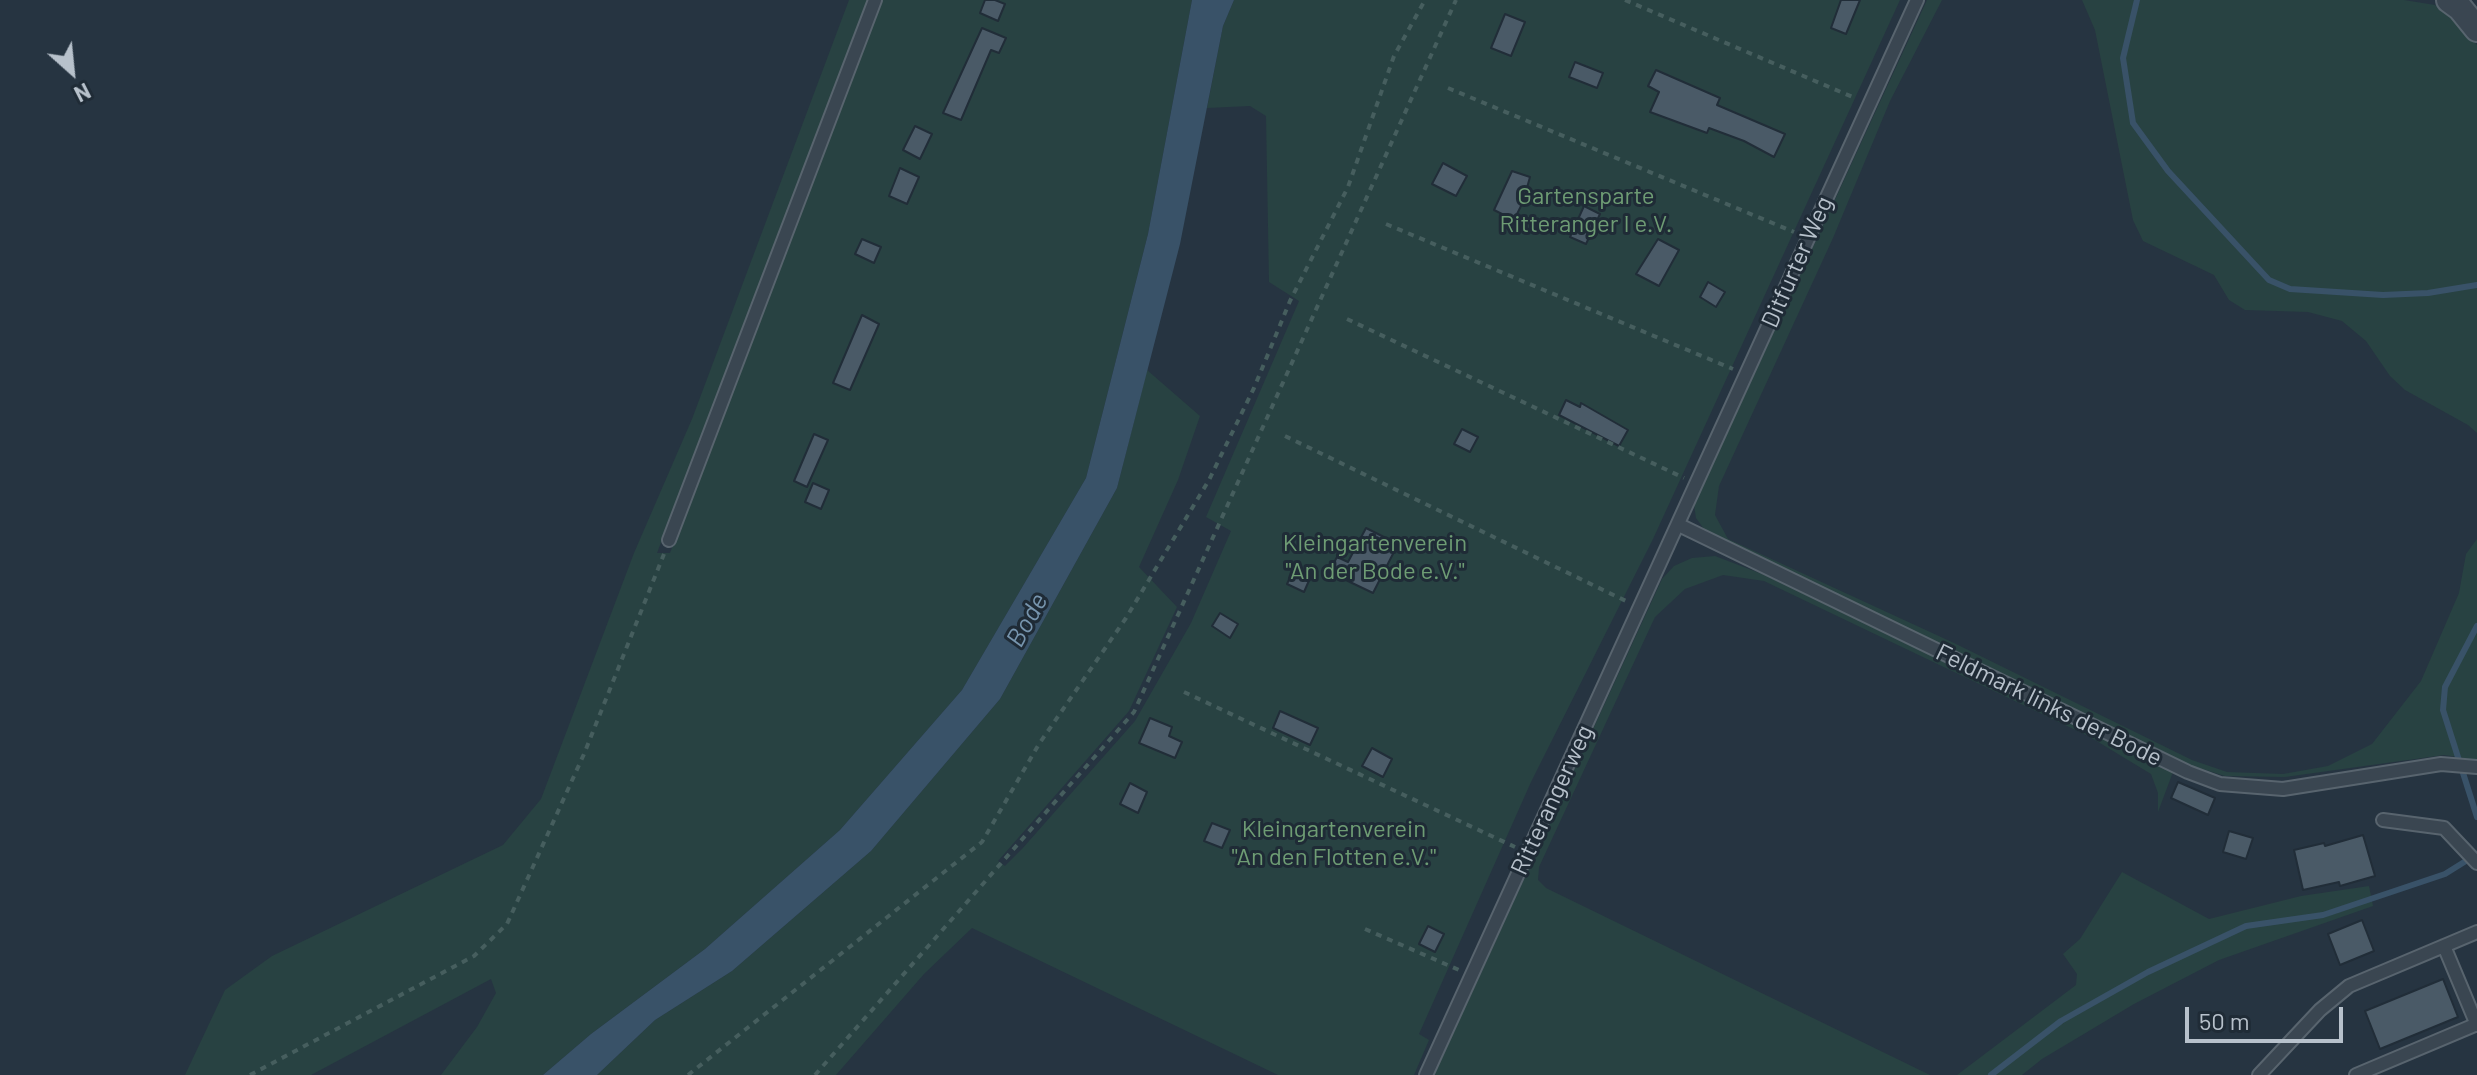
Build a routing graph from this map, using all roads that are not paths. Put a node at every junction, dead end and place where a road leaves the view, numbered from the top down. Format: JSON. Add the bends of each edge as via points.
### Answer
{"nodes":[{"id":1,"x":875,"y":0,"type":"edge"},
{"id":2,"x":1917,"y":0,"type":"edge"},
{"id":3,"x":2449,"y":0,"type":"edge"},
{"id":4,"x":2477,"y":29,"type":"edge"},
{"id":5,"x":1679,"y":525,"type":"junction"},
{"id":6,"x":669,"y":540,"type":"road end"},
{"id":7,"x":2474,"y":767,"type":"edge"},
{"id":8,"x":2383,"y":820,"type":"dead end"},
{"id":9,"x":2477,"y":863,"type":"edge"},
{"id":10,"x":2477,"y":932,"type":"edge"},
{"id":11,"x":2444,"y":946,"type":"junction"},
{"id":12,"x":2477,"y":1024,"type":"edge"},
{"id":13,"x":1426,"y":1075,"type":"edge"},
{"id":14,"x":2259,"y":1075,"type":"edge"},
{"id":15,"x":2356,"y":1075,"type":"edge"}],
"edges":[{"from":1,"to":6,"type":"lane"},
{"from":2,"to":5,"type":"lane","name":"Ditfurter Weg"},
{"from":3,"to":4,"type":"street"},
{"from":5,"to":7,"type":"lane","name":"Feldmark links der Bode","via":[[2220,784],[2283,789],[2441,764]]},
{"from":5,"to":13,"type":"lane","name":"Ritterangerweg"},
{"from":8,"to":9,"type":"lane","via":[[2444,828]]},
{"from":10,"to":11,"type":"lane"},
{"from":11,"to":12,"type":"lane"},
{"from":11,"to":14,"type":"lane","via":[[2349,986]]},
{"from":12,"to":15,"type":"lane"}]}
